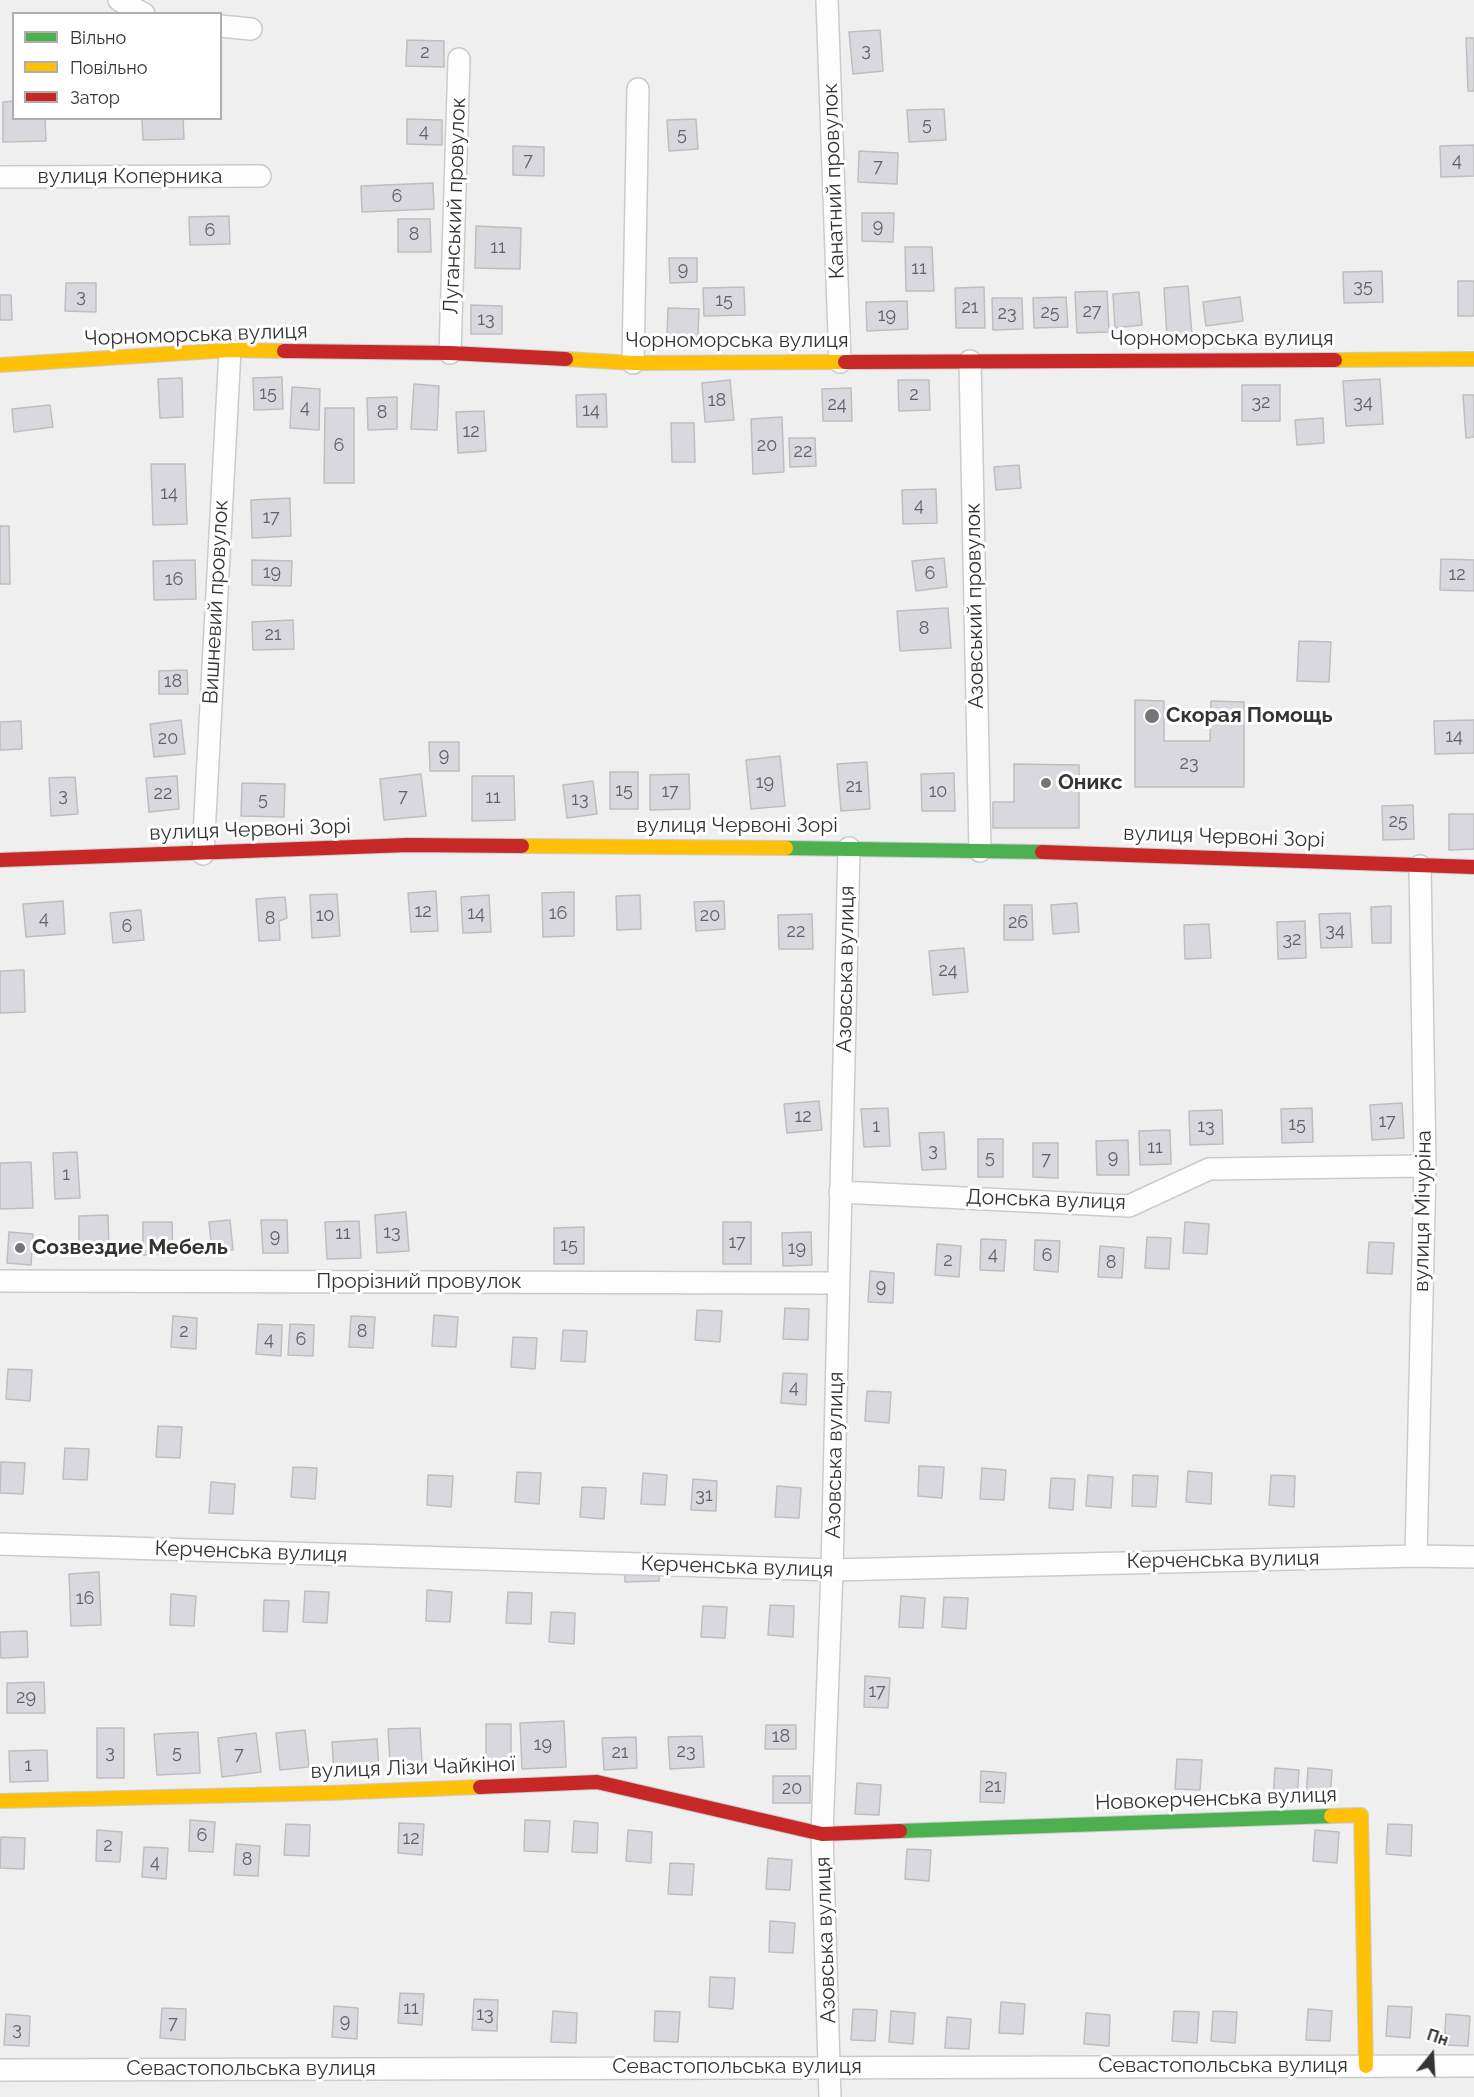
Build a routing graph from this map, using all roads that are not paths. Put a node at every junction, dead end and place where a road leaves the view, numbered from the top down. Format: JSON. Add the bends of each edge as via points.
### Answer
{"nodes":[{"id":1,"x":119,"y":0,"type":"edge"},
{"id":2,"x":827,"y":0,"type":"edge"},
{"id":3,"x":140,"y":12,"type":"edge"},
{"id":4,"x":222,"y":26,"type":"edge"},
{"id":5,"x":251,"y":28,"type":"dead end"},
{"id":6,"x":459,"y":59,"type":"dead end"},
{"id":7,"x":638,"y":89,"type":"dead end"},
{"id":8,"x":260,"y":176,"type":"dead end"},
{"id":9,"x":0,"y":177,"type":"edge"},
{"id":10,"x":230,"y":350,"type":"junction"},
{"id":11,"x":450,"y":352,"type":"junction"},
{"id":12,"x":1474,"y":359,"type":"edge"},
{"id":13,"x":970,"y":360,"type":"junction"},
{"id":14,"x":840,"y":362,"type":"junction"},
{"id":15,"x":633,"y":363,"type":"junction"},
{"id":16,"x":0,"y":365,"type":"edge"},
{"id":17,"x":849,"y":848,"type":"junction"},
{"id":18,"x":980,"y":851,"type":"junction"},
{"id":19,"x":203,"y":854,"type":"junction"},
{"id":20,"x":0,"y":860,"type":"edge"},
{"id":21,"x":1420,"y":866,"type":"junction"},
{"id":22,"x":1474,"y":867,"type":"edge"},
{"id":23,"x":1425,"y":1166,"type":"junction"},
{"id":24,"x":840,"y":1192,"type":"junction"},
{"id":25,"x":0,"y":1281,"type":"edge"},
{"id":26,"x":838,"y":1282,"type":"junction"},
{"id":27,"x":0,"y":1544,"type":"edge"},
{"id":28,"x":1416,"y":1556,"type":"junction"},
{"id":29,"x":1474,"y":1557,"type":"edge"},
{"id":30,"x":832,"y":1570,"type":"junction"},
{"id":31,"x":0,"y":1801,"type":"edge"},
{"id":32,"x":822,"y":1834,"type":"junction"},
{"id":33,"x":1366,"y":2066,"type":"junction"},
{"id":34,"x":1474,"y":2066,"type":"edge"},
{"id":35,"x":830,"y":2067,"type":"junction"},
{"id":36,"x":0,"y":2070,"type":"edge"},
{"id":37,"x":830,"y":2097,"type":"edge"}],
"edges":[{"from":1,"to":3,"type":"street"},
{"from":2,"to":14,"type":"street","name":"Канатний провулок"},
{"from":4,"to":5,"type":"street"},
{"from":6,"to":11,"type":"street","name":"Луганський провулок"},
{"from":7,"to":15,"type":"street"},
{"from":8,"to":9,"type":"street","name":"вулиця Коперника"},
{"from":10,"to":11,"type":"street","name":"Чорноморська вулиця"},
{"from":10,"to":16,"type":"street","name":"Чорноморська вулиця"},
{"from":10,"to":19,"type":"street","name":"Вишневий провулок"},
{"from":11,"to":15,"type":"street","name":"Чорноморська вулиця"},
{"from":12,"to":13,"type":"street","name":"Чорноморська вулиця"},
{"from":13,"to":14,"type":"street","name":"Чорноморська вулиця"},
{"from":13,"to":18,"type":"street","name":"Азовський провулок"},
{"from":14,"to":15,"type":"street","name":"Чорноморська вулиця"},
{"from":17,"to":18,"type":"street","name":"вулиця Червоні Зорі"},
{"from":17,"to":19,"type":"street","name":"вулиця Червоні Зорі","via":[[408,845]]},
{"from":17,"to":24,"type":"street","name":"Азовська вулиця"},
{"from":18,"to":21,"type":"street","name":"вулиця Червоні Зорі"},
{"from":19,"to":20,"type":"street","name":"вулиця Червоні Зорі"},
{"from":21,"to":22,"type":"street","name":"вулиця Червоні Зорі"},
{"from":21,"to":23,"type":"street","name":"вулиця Мічуріна"},
{"from":23,"to":24,"type":"street","name":"Донська вулиця","via":[[1209,1169],[1129,1206]]},
{"from":23,"to":28,"type":"street","name":"вулиця Мічуріна"},
{"from":24,"to":26,"type":"street","name":"Азовська вулиця"},
{"from":25,"to":26,"type":"street","name":"Прорізний провулок"},
{"from":26,"to":30,"type":"street","name":"Азовська вулиця"},
{"from":27,"to":30,"type":"street","name":"Керченська вулиця"},
{"from":28,"to":29,"type":"street","name":"Керченська вулиця"},
{"from":28,"to":30,"type":"street","name":"Керченська вулиця"},
{"from":30,"to":32,"type":"street","name":"Азовська вулиця"},
{"from":31,"to":32,"type":"street","name":"вулиця Лізи Чайкіної","via":[[597,1782]]},
{"from":32,"to":33,"type":"street","name":"Новокерченська вулиця","via":[[1361,1815]]},
{"from":32,"to":35,"type":"street","name":"Азовська вулиця"},
{"from":33,"to":34,"type":"street","name":"Севастопольська вулиця"},
{"from":33,"to":35,"type":"street","name":"Севастопольська вулиця"},
{"from":35,"to":36,"type":"street","name":"Севастопольська вулиця"},
{"from":35,"to":37,"type":"street","name":"Азовська вулиця"}]}
